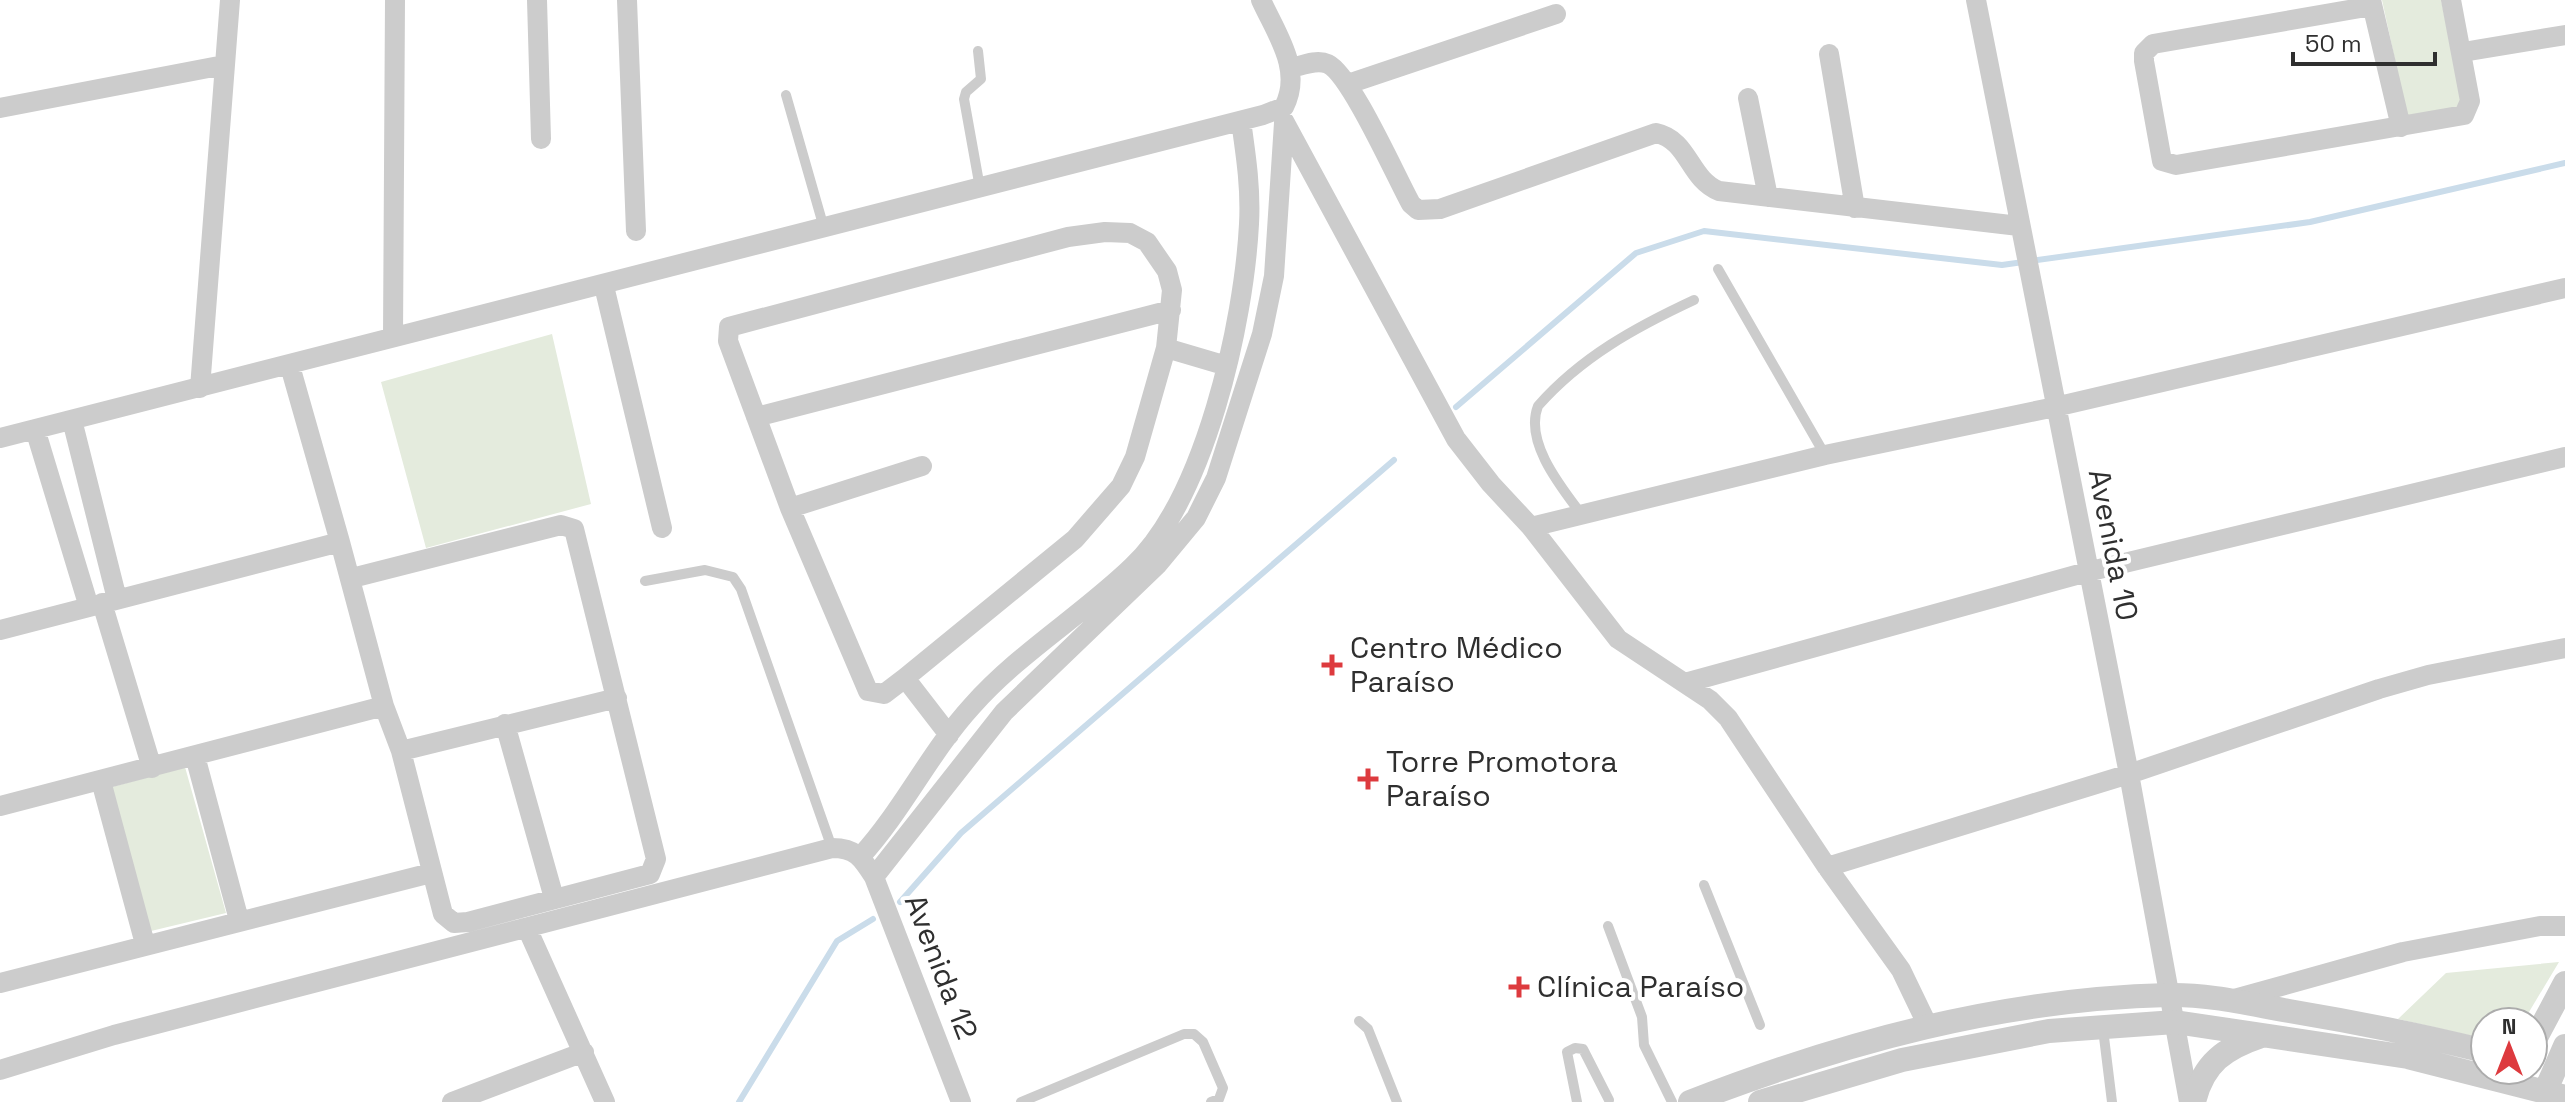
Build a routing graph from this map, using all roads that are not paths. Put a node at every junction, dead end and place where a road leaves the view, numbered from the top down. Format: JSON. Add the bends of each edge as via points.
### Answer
{"nodes":[{"id":1,"x":230,"y":0,"type":"edge"},
{"id":2,"x":395,"y":0,"type":"edge"},
{"id":3,"x":537,"y":0,"type":"edge"},
{"id":4,"x":627,"y":0,"type":"edge"},
{"id":5,"x":1261,"y":0,"type":"edge"},
{"id":6,"x":1976,"y":0,"type":"edge"},
{"id":7,"x":2451,"y":0,"type":"edge"},
{"id":8,"x":2372,"y":3,"type":"edge"},
{"id":9,"x":1556,"y":14,"type":"dead end"},
{"id":10,"x":2565,"y":35,"type":"edge"},
{"id":11,"x":978,"y":51,"type":"dead end"},
{"id":12,"x":2463,"y":52,"type":"junction"},
{"id":13,"x":1829,"y":54,"type":"dead end"},
{"id":14,"x":224,"y":65,"type":"junction"},
{"id":15,"x":1292,"y":68,"type":"junction"},
{"id":16,"x":1348,"y":84,"type":"junction"},
{"id":17,"x":786,"y":95,"type":"dead end"},
{"id":18,"x":1748,"y":98,"type":"dead end"},
{"id":19,"x":0,"y":108,"type":"edge"},
{"id":20,"x":1284,"y":114,"type":"junction"},
{"id":21,"x":1241,"y":121,"type":"junction"},
{"id":22,"x":2401,"y":127,"type":"junction"},
{"id":23,"x":541,"y":139,"type":"dead end"},
{"id":24,"x":980,"y":188,"type":"junction"},
{"id":25,"x":1768,"y":197,"type":"junction"},
{"id":26,"x":1855,"y":208,"type":"junction"},
{"id":27,"x":2019,"y":226,"type":"junction"},
{"id":28,"x":825,"y":229,"type":"junction"},
{"id":29,"x":636,"y":231,"type":"dead end"},
{"id":30,"x":1718,"y":269,"type":"dead end"},
{"id":31,"x":604,"y":286,"type":"junction"},
{"id":32,"x":2565,"y":288,"type":"edge"},
{"id":33,"x":1694,"y":300,"type":"dead end"},
{"id":34,"x":1171,"y":310,"type":"junction"},
{"id":35,"x":393,"y":337,"type":"junction"},
{"id":36,"x":1166,"y":348,"type":"junction"},
{"id":37,"x":290,"y":366,"type":"junction"},
{"id":38,"x":1227,"y":366,"type":"junction"},
{"id":39,"x":200,"y":388,"type":"junction"},
{"id":40,"x":2055,"y":407,"type":"junction"},
{"id":41,"x":756,"y":417,"type":"junction"},
{"id":42,"x":72,"y":420,"type":"junction"},
{"id":43,"x":35,"y":429,"type":"junction"},
{"id":44,"x":0,"y":438,"type":"edge"},
{"id":45,"x":1825,"y":455,"type":"junction"},
{"id":46,"x":2565,"y":457,"type":"edge"},
{"id":47,"x":922,"y":466,"type":"dead end"},
{"id":48,"x":790,"y":508,"type":"junction"},
{"id":49,"x":1582,"y":515,"type":"junction"},
{"id":50,"x":1531,"y":527,"type":"junction"},
{"id":51,"x":662,"y":528,"type":"dead end"},
{"id":52,"x":340,"y":542,"type":"junction"},
{"id":53,"x":2087,"y":572,"type":"junction"},
{"id":54,"x":352,"y":578,"type":"junction"},
{"id":55,"x":645,"y":581,"type":"dead end"},
{"id":56,"x":102,"y":603,"type":"junction"},
{"id":57,"x":0,"y":630,"type":"edge"},
{"id":58,"x":2565,"y":648,"type":"edge"},
{"id":59,"x":905,"y":678,"type":"junction"},
{"id":60,"x":1685,"y":683,"type":"junction"},
{"id":61,"x":617,"y":698,"type":"junction"},
{"id":62,"x":384,"y":706,"type":"junction"},
{"id":63,"x":505,"y":724,"type":"junction"},
{"id":64,"x":949,"y":735,"type":"junction"},
{"id":65,"x":401,"y":751,"type":"junction"},
{"id":66,"x":195,"y":756,"type":"junction"},
{"id":67,"x":152,"y":768,"type":"junction"},
{"id":68,"x":2129,"y":774,"type":"junction"},
{"id":69,"x":101,"y":781,"type":"junction"},
{"id":70,"x":0,"y":806,"type":"edge"},
{"id":71,"x":832,"y":848,"type":"junction"},
{"id":72,"x":861,"y":856,"type":"junction"},
{"id":73,"x":1827,"y":867,"type":"junction"},
{"id":74,"x":431,"y":873,"type":"junction"},
{"id":75,"x":874,"y":877,"type":"junction"},
{"id":76,"x":1704,"y":885,"type":"dead end"},
{"id":77,"x":554,"y":898,"type":"junction"},
{"id":78,"x":239,"y":920,"type":"junction"},
{"id":79,"x":1608,"y":926,"type":"dead end"},
{"id":80,"x":2565,"y":926,"type":"edge"},
{"id":81,"x":527,"y":928,"type":"junction"},
{"id":82,"x":145,"y":944,"type":"junction"},
{"id":83,"x":0,"y":983,"type":"edge"},
{"id":84,"x":2565,"y":983,"type":"edge"},
{"id":85,"x":2170,"y":995,"type":"junction"},
{"id":86,"x":2231,"y":1000,"type":"junction"},
{"id":87,"x":2549,"y":1013,"type":"edge"},
{"id":88,"x":1359,"y":1021,"type":"dead end"},
{"id":89,"x":2175,"y":1022,"type":"junction"},
{"id":90,"x":1927,"y":1024,"type":"junction"},
{"id":91,"x":1760,"y":1025,"type":"dead end"},
{"id":92,"x":2103,"y":1027,"type":"junction"},
{"id":93,"x":2267,"y":1034,"type":"junction"},
{"id":94,"x":2565,"y":1046,"type":"edge"},
{"id":95,"x":2469,"y":1047,"type":"edge"},
{"id":96,"x":584,"y":1052,"type":"junction"},
{"id":97,"x":0,"y":1070,"type":"edge"},
{"id":98,"x":2469,"y":1073,"type":"edge"},
{"id":99,"x":2550,"y":1083,"type":"edge"},
{"id":100,"x":1608,"y":1101,"type":"edge"},
{"id":101,"x":452,"y":1102,"type":"edge"},
{"id":102,"x":605,"y":1102,"type":"edge"},
{"id":103,"x":961,"y":1102,"type":"edge"},
{"id":104,"x":1021,"y":1102,"type":"edge"},
{"id":105,"x":1211,"y":1102,"type":"edge"},
{"id":106,"x":1397,"y":1102,"type":"edge"},
{"id":107,"x":1577,"y":1102,"type":"edge"},
{"id":108,"x":1672,"y":1102,"type":"edge"},
{"id":109,"x":1690,"y":1102,"type":"edge"},
{"id":110,"x":1760,"y":1102,"type":"edge"},
{"id":111,"x":2112,"y":1102,"type":"edge"},
{"id":112,"x":2192,"y":1102,"type":"edge"}],
"edges":[{"from":1,"to":14,"type":"street"},
{"from":2,"to":35,"type":"street"},
{"from":3,"to":23,"type":"street"},
{"from":4,"to":29,"type":"street"},
{"from":5,"to":15,"type":"street"},
{"from":6,"to":27,"type":"street","name":"Avenida 10"},
{"from":7,"to":12,"type":"street"},
{"from":8,"to":22,"type":"street"},
{"from":8,"to":22,"type":"street","via":[[2153,44],[2144,61],[2159,153],[2168,164]]},
{"from":9,"to":16,"type":"street"},
{"from":10,"to":12,"type":"street"},
{"from":11,"to":24,"type":"lane","via":[[981,79],[964,99]]},
{"from":12,"to":22,"type":"street","via":[[2468,111]]},
{"from":13,"to":26,"type":"street"},
{"from":14,"to":19,"type":"street"},
{"from":14,"to":39,"type":"street"},
{"from":15,"to":16,"type":"street","via":[[1325,62]]},
{"from":15,"to":20,"type":"street"},
{"from":16,"to":25,"type":"street","via":[[1418,210],[1440,209],[1656,133],[1675,139],[1709,187]]},
{"from":17,"to":28,"type":"lane"},
{"from":18,"to":25,"type":"street"},
{"from":20,"to":21,"type":"street"},
{"from":20,"to":50,"type":"street","via":[[1456,439]]},
{"from":20,"to":75,"type":"street","via":[[1274,276],[1262,334],[1216,478],[1196,518],[1157,565],[1004,712]]},
{"from":21,"to":24,"type":"street"},
{"from":21,"to":38,"type":"street","via":[[1249,225]]},
{"from":24,"to":28,"type":"street"},
{"from":25,"to":26,"type":"street"},
{"from":26,"to":27,"type":"street"},
{"from":27,"to":40,"type":"street","name":"Avenida 10"},
{"from":28,"to":31,"type":"street"},
{"from":30,"to":45,"type":"lane"},
{"from":31,"to":35,"type":"street"},
{"from":31,"to":51,"type":"street"},
{"from":32,"to":40,"type":"street"},
{"from":33,"to":49,"type":"lane","via":[[1630,330],[1538,406],[1538,445]]},
{"from":34,"to":36,"type":"street"},
{"from":34,"to":41,"type":"street"},
{"from":34,"to":41,"type":"street","via":[[1167,271],[1147,242],[1130,233],[1068,237],[733,324],[726,333]]},
{"from":35,"to":37,"type":"street"},
{"from":36,"to":38,"type":"street"},
{"from":36,"to":59,"type":"street","via":[[1135,457],[1099,514]]},
{"from":37,"to":39,"type":"street"},
{"from":37,"to":52,"type":"street"},
{"from":38,"to":64,"type":"street","via":[[1198,457],[1158,539],[1133,567],[992,685]]},
{"from":39,"to":42,"type":"street"},
{"from":40,"to":45,"type":"street"},
{"from":40,"to":53,"type":"street","name":"Avenida 10"},
{"from":41,"to":48,"type":"street"},
{"from":42,"to":43,"type":"street"},
{"from":42,"to":56,"type":"street"},
{"from":43,"to":44,"type":"street"},
{"from":43,"to":56,"type":"street"},
{"from":45,"to":49,"type":"street"},
{"from":46,"to":53,"type":"street"},
{"from":47,"to":48,"type":"street"},
{"from":48,"to":59,"type":"street","via":[[868,691],[884,694]]},
{"from":49,"to":50,"type":"street"},
{"from":50,"to":60,"type":"street","via":[[1618,639]]},
{"from":52,"to":54,"type":"street"},
{"from":52,"to":56,"type":"street"},
{"from":53,"to":60,"type":"street"},
{"from":53,"to":68,"type":"street","name":"Avenida 10"},
{"from":54,"to":61,"type":"street","via":[[568,526],[578,535]]},
{"from":54,"to":62,"type":"street"},
{"from":55,"to":71,"type":"lane","via":[[705,570],[733,577]]},
{"from":56,"to":57,"type":"street"},
{"from":56,"to":67,"type":"street"},
{"from":58,"to":68,"type":"street","via":[[2403,682]]},
{"from":59,"to":64,"type":"street"},
{"from":60,"to":73,"type":"street","via":[[1728,718]]},
{"from":61,"to":63,"type":"street"},
{"from":61,"to":77,"type":"street","via":[[656,859],[650,874]]},
{"from":62,"to":65,"type":"street"},
{"from":62,"to":66,"type":"street"},
{"from":63,"to":65,"type":"street"},
{"from":63,"to":77,"type":"street"},
{"from":64,"to":72,"type":"street","via":[[894,818]]},
{"from":65,"to":74,"type":"street"},
{"from":66,"to":67,"type":"street"},
{"from":66,"to":78,"type":"street"},
{"from":67,"to":69,"type":"street"},
{"from":68,"to":73,"type":"street"},
{"from":68,"to":85,"type":"street","name":"Avenida 10"},
{"from":69,"to":70,"type":"street"},
{"from":69,"to":82,"type":"street"},
{"from":71,"to":72,"type":"street","via":[[855,850]]},
{"from":71,"to":81,"type":"street"},
{"from":72,"to":75,"type":"street","name":"Avenida 12"},
{"from":73,"to":90,"type":"street","via":[[1901,970]]},
{"from":74,"to":77,"type":"street","via":[[443,914],[454,923]]},
{"from":74,"to":78,"type":"street"},
{"from":75,"to":103,"type":"street","name":"Avenida 12"},
{"from":76,"to":91,"type":"lane"},
{"from":78,"to":82,"type":"street"},
{"from":79,"to":108,"type":"lane","via":[[1642,1017],[1644,1045]]},
{"from":80,"to":86,"type":"street","via":[[2403,952]]},
{"from":81,"to":96,"type":"street"},
{"from":81,"to":97,"type":"street","via":[[114,1035]]},
{"from":82,"to":83,"type":"street"},
{"from":84,"to":87,"type":"street"},
{"from":85,"to":86,"type":"street"},
{"from":85,"to":89,"type":"street","name":"Avenida 10"},
{"from":85,"to":90,"type":"street","via":[[2031,1007]]},
{"from":86,"to":95,"type":"street"},
{"from":88,"to":106,"type":"lane","via":[[1368,1029]]},
{"from":89,"to":92,"type":"street"},
{"from":89,"to":93,"type":"street"},
{"from":89,"to":112,"type":"street","name":"Avenida 10"},
{"from":90,"to":109,"type":"street","via":[[1790,1063]]},
{"from":92,"to":110,"type":"street","via":[[2049,1031],[1902,1060]]},
{"from":92,"to":111,"type":"lane"},
{"from":93,"to":98,"type":"street","via":[[2408,1057]]},
{"from":93,"to":112,"type":"street","via":[[2221,1053],[2207,1066]]},
{"from":94,"to":99,"type":"street"},
{"from":96,"to":101,"type":"street"},
{"from":96,"to":102,"type":"street"},
{"from":100,"to":107,"type":"lane","via":[[1583,1049],[1575,1048],[1567,1052],[1567,1062]]},
{"from":104,"to":105,"type":"lane","via":[[1184,1034],[1203,1042],[1223,1088],[1219,1099]]}]}
